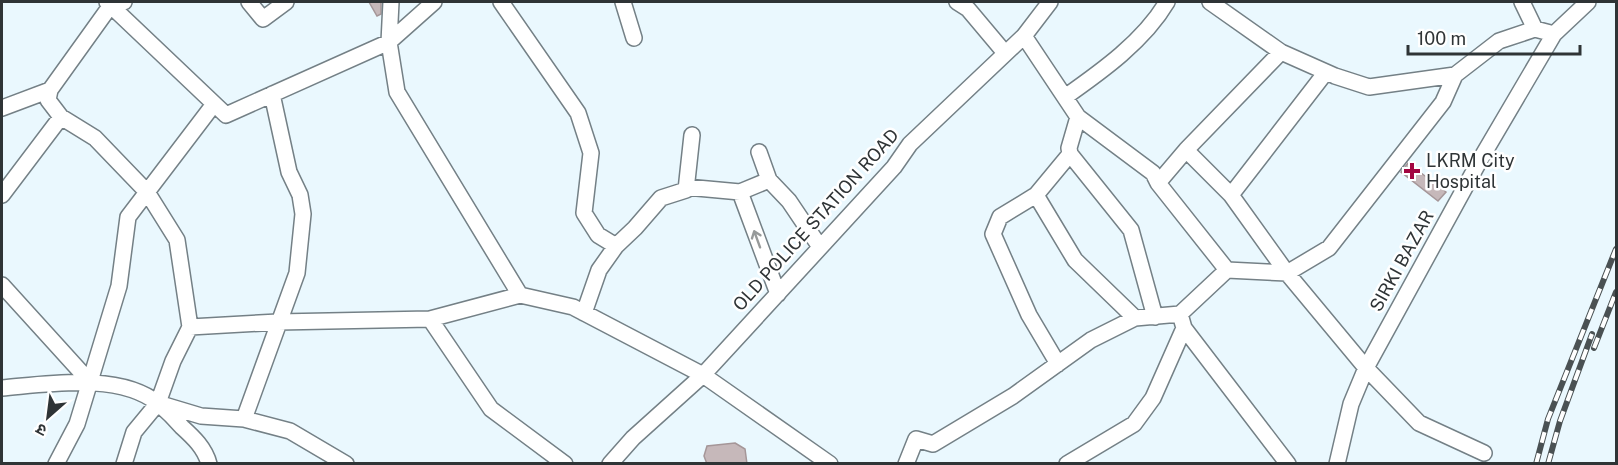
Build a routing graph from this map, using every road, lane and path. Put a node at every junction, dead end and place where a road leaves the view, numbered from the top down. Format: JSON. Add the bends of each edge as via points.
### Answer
{"nodes":[{"id":1,"x":249,"y":2,"type":"edge"},
{"id":2,"x":286,"y":2,"type":"edge"},
{"id":3,"x":434,"y":2,"type":"edge"},
{"id":4,"x":501,"y":2,"type":"edge"},
{"id":5,"x":623,"y":2,"type":"edge"},
{"id":6,"x":957,"y":2,"type":"edge"},
{"id":7,"x":1050,"y":2,"type":"edge"},
{"id":8,"x":1167,"y":2,"type":"edge"},
{"id":9,"x":1210,"y":2,"type":"edge"},
{"id":10,"x":1522,"y":2,"type":"edge"},
{"id":11,"x":1588,"y":2,"type":"edge"},
{"id":12,"x":114,"y":3,"type":"edge"},
{"id":13,"x":389,"y":3,"type":"edge"},
{"id":14,"x":1536,"y":29,"type":"junction"},
{"id":15,"x":1554,"y":34,"type":"junction"},
{"id":16,"x":1024,"y":36,"type":"junction"},
{"id":17,"x":634,"y":38,"type":"dead end"},
{"id":18,"x":390,"y":42,"type":"junction"},
{"id":19,"x":1281,"y":52,"type":"junction"},
{"id":20,"x":1005,"y":53,"type":"junction"},
{"id":21,"x":1326,"y":72,"type":"junction"},
{"id":22,"x":1455,"y":75,"type":"junction"},
{"id":23,"x":50,"y":90,"type":"junction"},
{"id":24,"x":272,"y":94,"type":"junction"},
{"id":25,"x":1065,"y":97,"type":"junction"},
{"id":26,"x":214,"y":104,"type":"junction"},
{"id":27,"x":2,"y":108,"type":"edge"},
{"id":28,"x":61,"y":117,"type":"junction"},
{"id":29,"x":1078,"y":117,"type":"junction"},
{"id":30,"x":692,"y":135,"type":"dead end"},
{"id":31,"x":1186,"y":150,"type":"junction"},
{"id":32,"x":759,"y":152,"type":"dead end"},
{"id":33,"x":1070,"y":154,"type":"junction"},
{"id":34,"x":769,"y":180,"type":"junction"},
{"id":35,"x":1158,"y":183,"type":"junction"},
{"id":36,"x":686,"y":187,"type":"junction"},
{"id":37,"x":147,"y":192,"type":"junction"},
{"id":38,"x":740,"y":192,"type":"junction"},
{"id":39,"x":2,"y":195,"type":"edge"},
{"id":40,"x":1036,"y":195,"type":"junction"},
{"id":41,"x":1231,"y":195,"type":"junction"},
{"id":42,"x":616,"y":246,"type":"junction"},
{"id":43,"x":820,"y":247,"type":"junction"},
{"id":44,"x":1227,"y":270,"type":"junction"},
{"id":45,"x":1287,"y":273,"type":"junction"},
{"id":46,"x":2,"y":285,"type":"edge"},
{"id":47,"x":778,"y":294,"type":"junction"},
{"id":48,"x":520,"y":295,"type":"junction"},
{"id":49,"x":584,"y":313,"type":"junction"},
{"id":50,"x":1155,"y":316,"type":"junction"},
{"id":51,"x":1135,"y":318,"type":"junction"},
{"id":52,"x":430,"y":319,"type":"junction"},
{"id":53,"x":1182,"y":321,"type":"junction"},
{"id":54,"x":278,"y":322,"type":"junction"},
{"id":55,"x":190,"y":327,"type":"junction"},
{"id":56,"x":1058,"y":364,"type":"junction"},
{"id":57,"x":1366,"y":368,"type":"junction"},
{"id":58,"x":704,"y":375,"type":"junction"},
{"id":59,"x":90,"y":382,"type":"junction"},
{"id":60,"x":2,"y":388,"type":"edge"},
{"id":61,"x":158,"y":403,"type":"junction"},
{"id":62,"x":244,"y":419,"type":"junction"},
{"id":63,"x":1484,"y":453,"type":"dead end"},
{"id":64,"x":1074,"y":462,"type":"edge"},
{"id":65,"x":1288,"y":463,"type":"edge"},
{"id":66,"x":56,"y":464,"type":"edge"},
{"id":67,"x":124,"y":464,"type":"edge"},
{"id":68,"x":209,"y":464,"type":"edge"},
{"id":69,"x":346,"y":464,"type":"edge"},
{"id":70,"x":565,"y":464,"type":"edge"},
{"id":71,"x":610,"y":464,"type":"edge"},
{"id":72,"x":830,"y":464,"type":"edge"},
{"id":73,"x":906,"y":464,"type":"edge"},
{"id":74,"x":1338,"y":464,"type":"edge"}],
"edges":[{"from":1,"to":2,"type":"street","via":[[263,20]]},
{"from":3,"to":18,"type":"street"},
{"from":4,"to":42,"type":"street","via":[[578,113],[591,153],[584,213],[598,235]]},
{"from":5,"to":17,"type":"street"},
{"from":6,"to":20,"type":"street","via":[[968,9]]},
{"from":7,"to":16,"type":"street","name":"OLD POLICE STATION ROAD"},
{"from":8,"to":25,"type":"street","via":[[1157,19],[1103,70]]},
{"from":9,"to":19,"type":"street"},
{"from":10,"to":14,"type":"street"},
{"from":11,"to":15,"type":"street","name":"SIRKI BAZAR"},
{"from":12,"to":23,"type":"street"},
{"from":12,"to":26,"type":"street"},
{"from":13,"to":18,"type":"street"},
{"from":14,"to":15,"type":"street"},
{"from":14,"to":22,"type":"street","via":[[1499,41]]},
{"from":15,"to":57,"type":"street","name":"SIRKI BAZAR"},
{"from":16,"to":20,"type":"street","name":"OLD POLICE STATION ROAD"},
{"from":16,"to":25,"type":"street"},
{"from":18,"to":24,"type":"street"},
{"from":18,"to":48,"type":"street","via":[[397,92]]},
{"from":19,"to":21,"type":"street"},
{"from":19,"to":31,"type":"street"},
{"from":20,"to":43,"type":"street","name":"OLD POLICE STATION ROAD","via":[[910,144],[894,167]]},
{"from":21,"to":22,"type":"street","via":[[1369,87]]},
{"from":21,"to":41,"type":"street"},
{"from":22,"to":45,"type":"street","via":[[1443,102],[1329,248]]},
{"from":23,"to":27,"type":"street"},
{"from":23,"to":28,"type":"street","via":[[48,100]]},
{"from":24,"to":26,"type":"street","via":[[226,115]]},
{"from":24,"to":54,"type":"street","via":[[289,172],[300,195],[303,214],[297,273]]},
{"from":25,"to":29,"type":"street"},
{"from":26,"to":37,"type":"street"},
{"from":28,"to":37,"type":"street","via":[[95,138]]},
{"from":28,"to":39,"type":"street"},
{"from":29,"to":33,"type":"street"},
{"from":29,"to":35,"type":"street","via":[[1153,173]]},
{"from":30,"to":36,"type":"street"},
{"from":31,"to":35,"type":"street"},
{"from":31,"to":41,"type":"street"},
{"from":32,"to":34,"type":"street"},
{"from":33,"to":40,"type":"street"},
{"from":33,"to":50,"type":"street","via":[[1131,230]]},
{"from":34,"to":38,"type":"street"},
{"from":34,"to":43,"type":"street","via":[[789,201]]},
{"from":35,"to":44,"type":"street"},
{"from":36,"to":38,"type":"street"},
{"from":36,"to":42,"type":"street","via":[[661,198]]},
{"from":37,"to":55,"type":"street","via":[[177,240]]},
{"from":37,"to":59,"type":"street","via":[[128,217],[119,286]]},
{"from":47,"to":38,"type":"street","one_way":true},
{"from":40,"to":51,"type":"street","via":[[1075,260]]},
{"from":40,"to":56,"type":"street","via":[[1000,217],[993,234],[1029,315]]},
{"from":41,"to":45,"type":"street"},
{"from":42,"to":49,"type":"street","via":[[599,270]]},
{"from":43,"to":47,"type":"street","name":"OLD POLICE STATION ROAD"},
{"from":44,"to":45,"type":"street"},
{"from":44,"to":53,"type":"street"},
{"from":45,"to":57,"type":"street"},
{"from":46,"to":59,"type":"street"},
{"from":47,"to":58,"type":"street","name":"OLD POLICE STATION ROAD"},
{"from":48,"to":49,"type":"street"},
{"from":48,"to":52,"type":"street"},
{"from":49,"to":58,"type":"street"},
{"from":50,"to":51,"type":"street"},
{"from":50,"to":53,"type":"street"},
{"from":51,"to":56,"type":"street","via":[[1091,340]]},
{"from":52,"to":54,"type":"street"},
{"from":52,"to":70,"type":"street","via":[[491,409]]},
{"from":53,"to":64,"type":"street","via":[[1153,398],[1134,424]]},
{"from":53,"to":65,"type":"street"},
{"from":54,"to":55,"type":"street"},
{"from":54,"to":62,"type":"street"},
{"from":55,"to":61,"type":"street"},
{"from":56,"to":73,"type":"street","via":[[933,444],[916,439]]},
{"from":57,"to":63,"type":"street","via":[[1419,423]]},
{"from":57,"to":74,"type":"street","name":"SIRKI BAZAR","via":[[1351,404]]},
{"from":58,"to":71,"type":"street","name":"OLD POLICE STATION ROAD","via":[[633,438]]},
{"from":58,"to":72,"type":"street"},
{"from":59,"to":60,"type":"street"},
{"from":59,"to":61,"type":"street","via":[[136,391]]},
{"from":59,"to":66,"type":"street","via":[[77,424]]},
{"from":61,"to":62,"type":"street","via":[[201,416]]},
{"from":61,"to":67,"type":"street","via":[[134,432]]},
{"from":61,"to":68,"type":"street","via":[[207,454]]},
{"from":62,"to":69,"type":"street","via":[[290,431]]}]}
